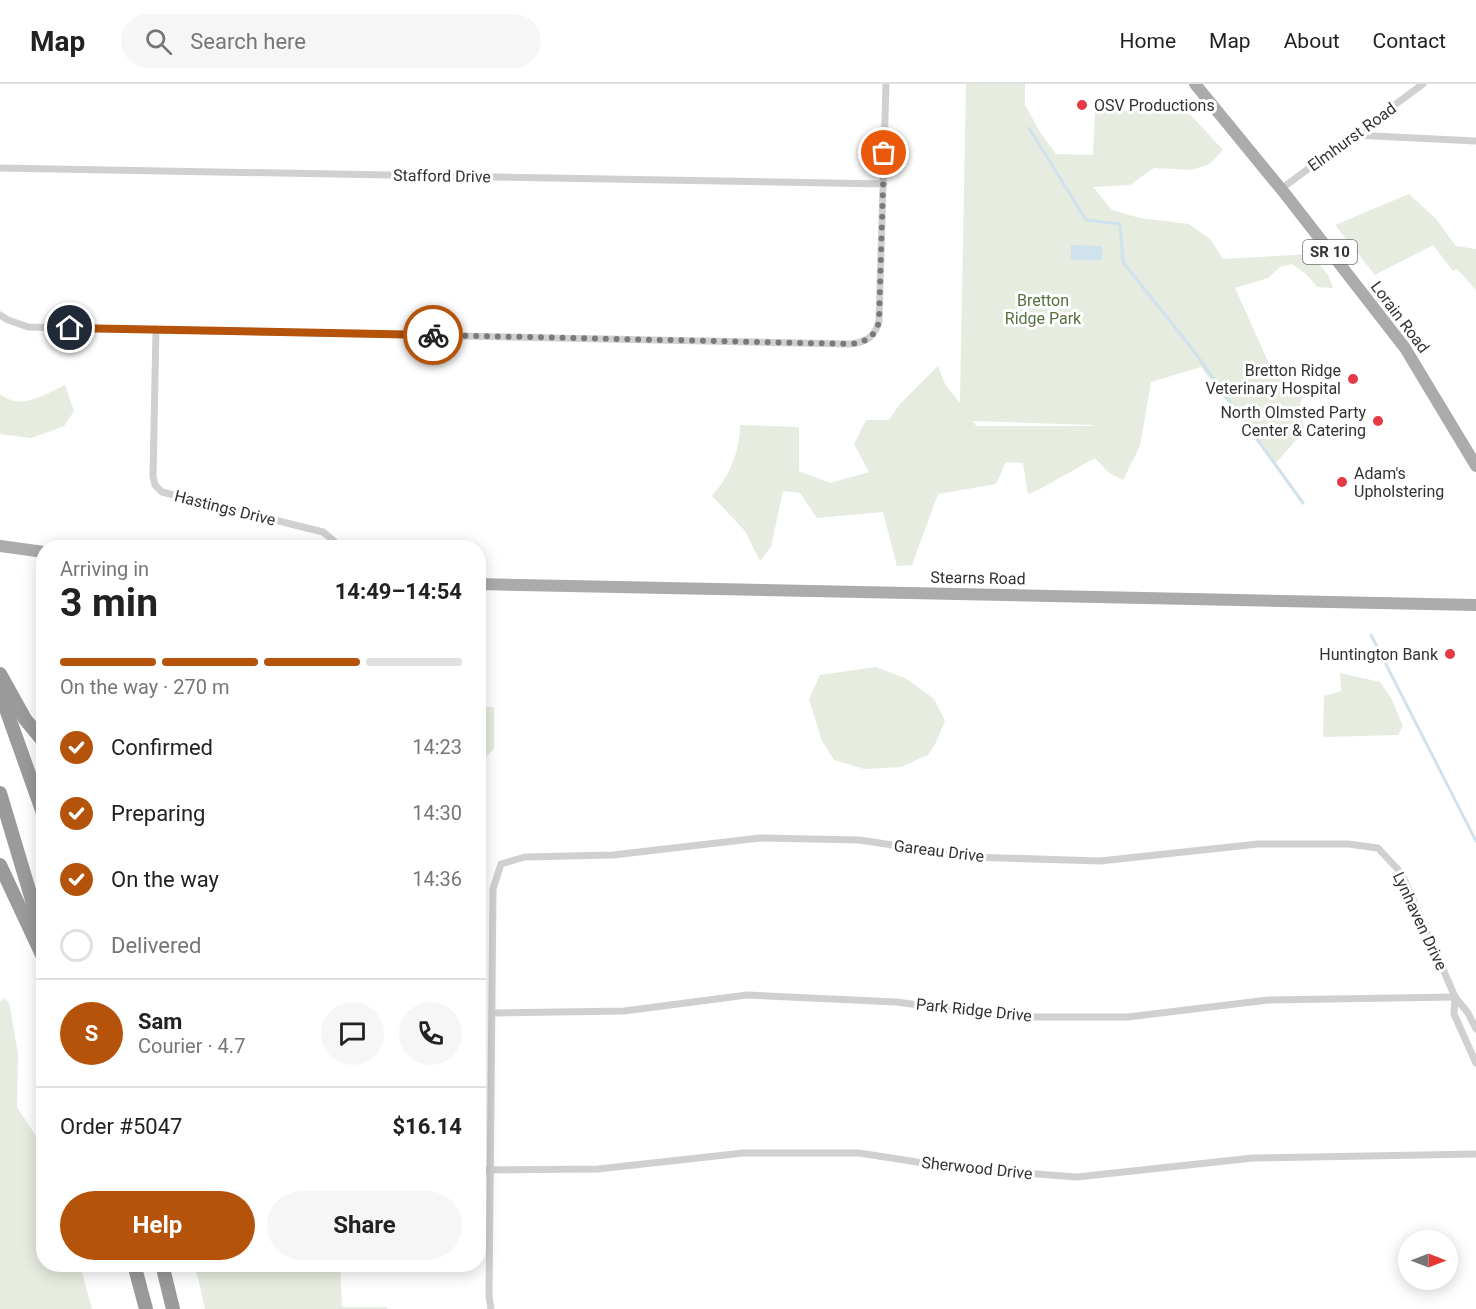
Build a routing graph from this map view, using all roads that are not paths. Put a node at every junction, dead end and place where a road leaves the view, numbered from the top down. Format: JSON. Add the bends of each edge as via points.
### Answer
{"nodes":[{"id":1,"x":886,"y":84,"type":"edge"},
{"id":2,"x":1195,"y":84,"type":"edge"},
{"id":3,"x":1423,"y":84,"type":"edge"},
{"id":4,"x":1353,"y":135,"type":"junction"},
{"id":5,"x":1476,"y":141,"type":"edge"},
{"id":6,"x":0,"y":168,"type":"edge"},
{"id":7,"x":884,"y":184,"type":"junction"},
{"id":8,"x":1281,"y":189,"type":"junction"},
{"id":9,"x":0,"y":315,"type":"edge"},
{"id":10,"x":156,"y":329,"type":"junction"},
{"id":11,"x":1476,"y":465,"type":"edge"},
{"id":12,"x":333,"y":540,"type":"edge"},
{"id":13,"x":0,"y":546,"type":"edge"},
{"id":14,"x":36,"y":551,"type":"edge"},
{"id":15,"x":486,"y":585,"type":"edge"},
{"id":16,"x":1476,"y":605,"type":"edge"},
{"id":17,"x":0,"y":675,"type":"edge"},
{"id":18,"x":0,"y":692,"type":"edge"},
{"id":19,"x":36,"y":732,"type":"edge"},
{"id":20,"x":0,"y":793,"type":"edge"},
{"id":21,"x":36,"y":793,"type":"edge"},
{"id":22,"x":1378,"y":848,"type":"joint"},
{"id":23,"x":0,"y":865,"type":"edge"},
{"id":24,"x":36,"y":913,"type":"edge"},
{"id":25,"x":36,"y":942,"type":"edge"},
{"id":26,"x":1455,"y":997,"type":"junction"},
{"id":27,"x":493,"y":1013,"type":"junction"},
{"id":28,"x":1476,"y":1029,"type":"edge"},
{"id":29,"x":1476,"y":1063,"type":"edge"},
{"id":30,"x":1476,"y":1154,"type":"edge"},
{"id":31,"x":489,"y":1170,"type":"junction"},
{"id":32,"x":136,"y":1272,"type":"edge"},
{"id":33,"x":164,"y":1272,"type":"edge"},
{"id":34,"x":146,"y":1309,"type":"edge"},
{"id":35,"x":173,"y":1309,"type":"edge"},
{"id":36,"x":491,"y":1309,"type":"edge"}],
"edges":[{"from":1,"to":7,"type":"street"},
{"from":2,"to":8,"type":"main road","name":"Lorain Road","number":"SR 10"},
{"from":3,"to":4,"type":"street","name":"Elmhurst Road"},
{"from":4,"to":5,"type":"street"},
{"from":4,"to":8,"type":"street","name":"Elmhurst Road"},
{"from":6,"to":7,"type":"street","name":"Stafford Drive"},
{"from":7,"to":10,"type":"street","via":[[879,322],[874,335],[863,342]]},
{"from":8,"to":11,"type":"main road","name":"Lorain Road","number":"SR 10","via":[[1406,348]]},
{"from":9,"to":10,"type":"street","via":[[28,327]]},
{"from":10,"to":12,"type":"street","name":"Hastings Drive","via":[[155,485],[162,492],[323,532]]},
{"from":13,"to":14,"type":"main road"},
{"from":15,"to":16,"type":"main road","name":"Stearns Road"},
{"from":17,"to":19,"type":"highway"},
{"from":18,"to":21,"type":"highway"},
{"from":20,"to":24,"type":"highway"},
{"from":22,"to":26,"type":"street","name":"Lynhaven Drive","via":[[1402,874]]},
{"from":22,"to":27,"type":"street","name":"Gareau Drive","via":[[1258,844],[1100,861],[972,857],[859,840],[760,838],[613,855],[525,857],[501,864],[493,890]]},
{"from":23,"to":25,"type":"highway"},
{"from":26,"to":27,"type":"street","name":"Park Ridge Drive","via":[[1268,1000],[1128,1017],[1012,1017],[896,1002],[747,996],[624,1011]]},
{"from":26,"to":28,"type":"street","name":"Lynhaven Drive"},
{"from":26,"to":29,"type":"street","name":"Lynhaven Drive","via":[[1454,1014]]},
{"from":27,"to":31,"type":"street"},
{"from":30,"to":31,"type":"street","name":"Sherwood Drive","via":[[1253,1158],[1077,1177],[956,1168],[859,1153],[743,1153],[598,1168]]},
{"from":31,"to":36,"type":"street"},
{"from":32,"to":34,"type":"highway"},
{"from":33,"to":35,"type":"highway"}]}
